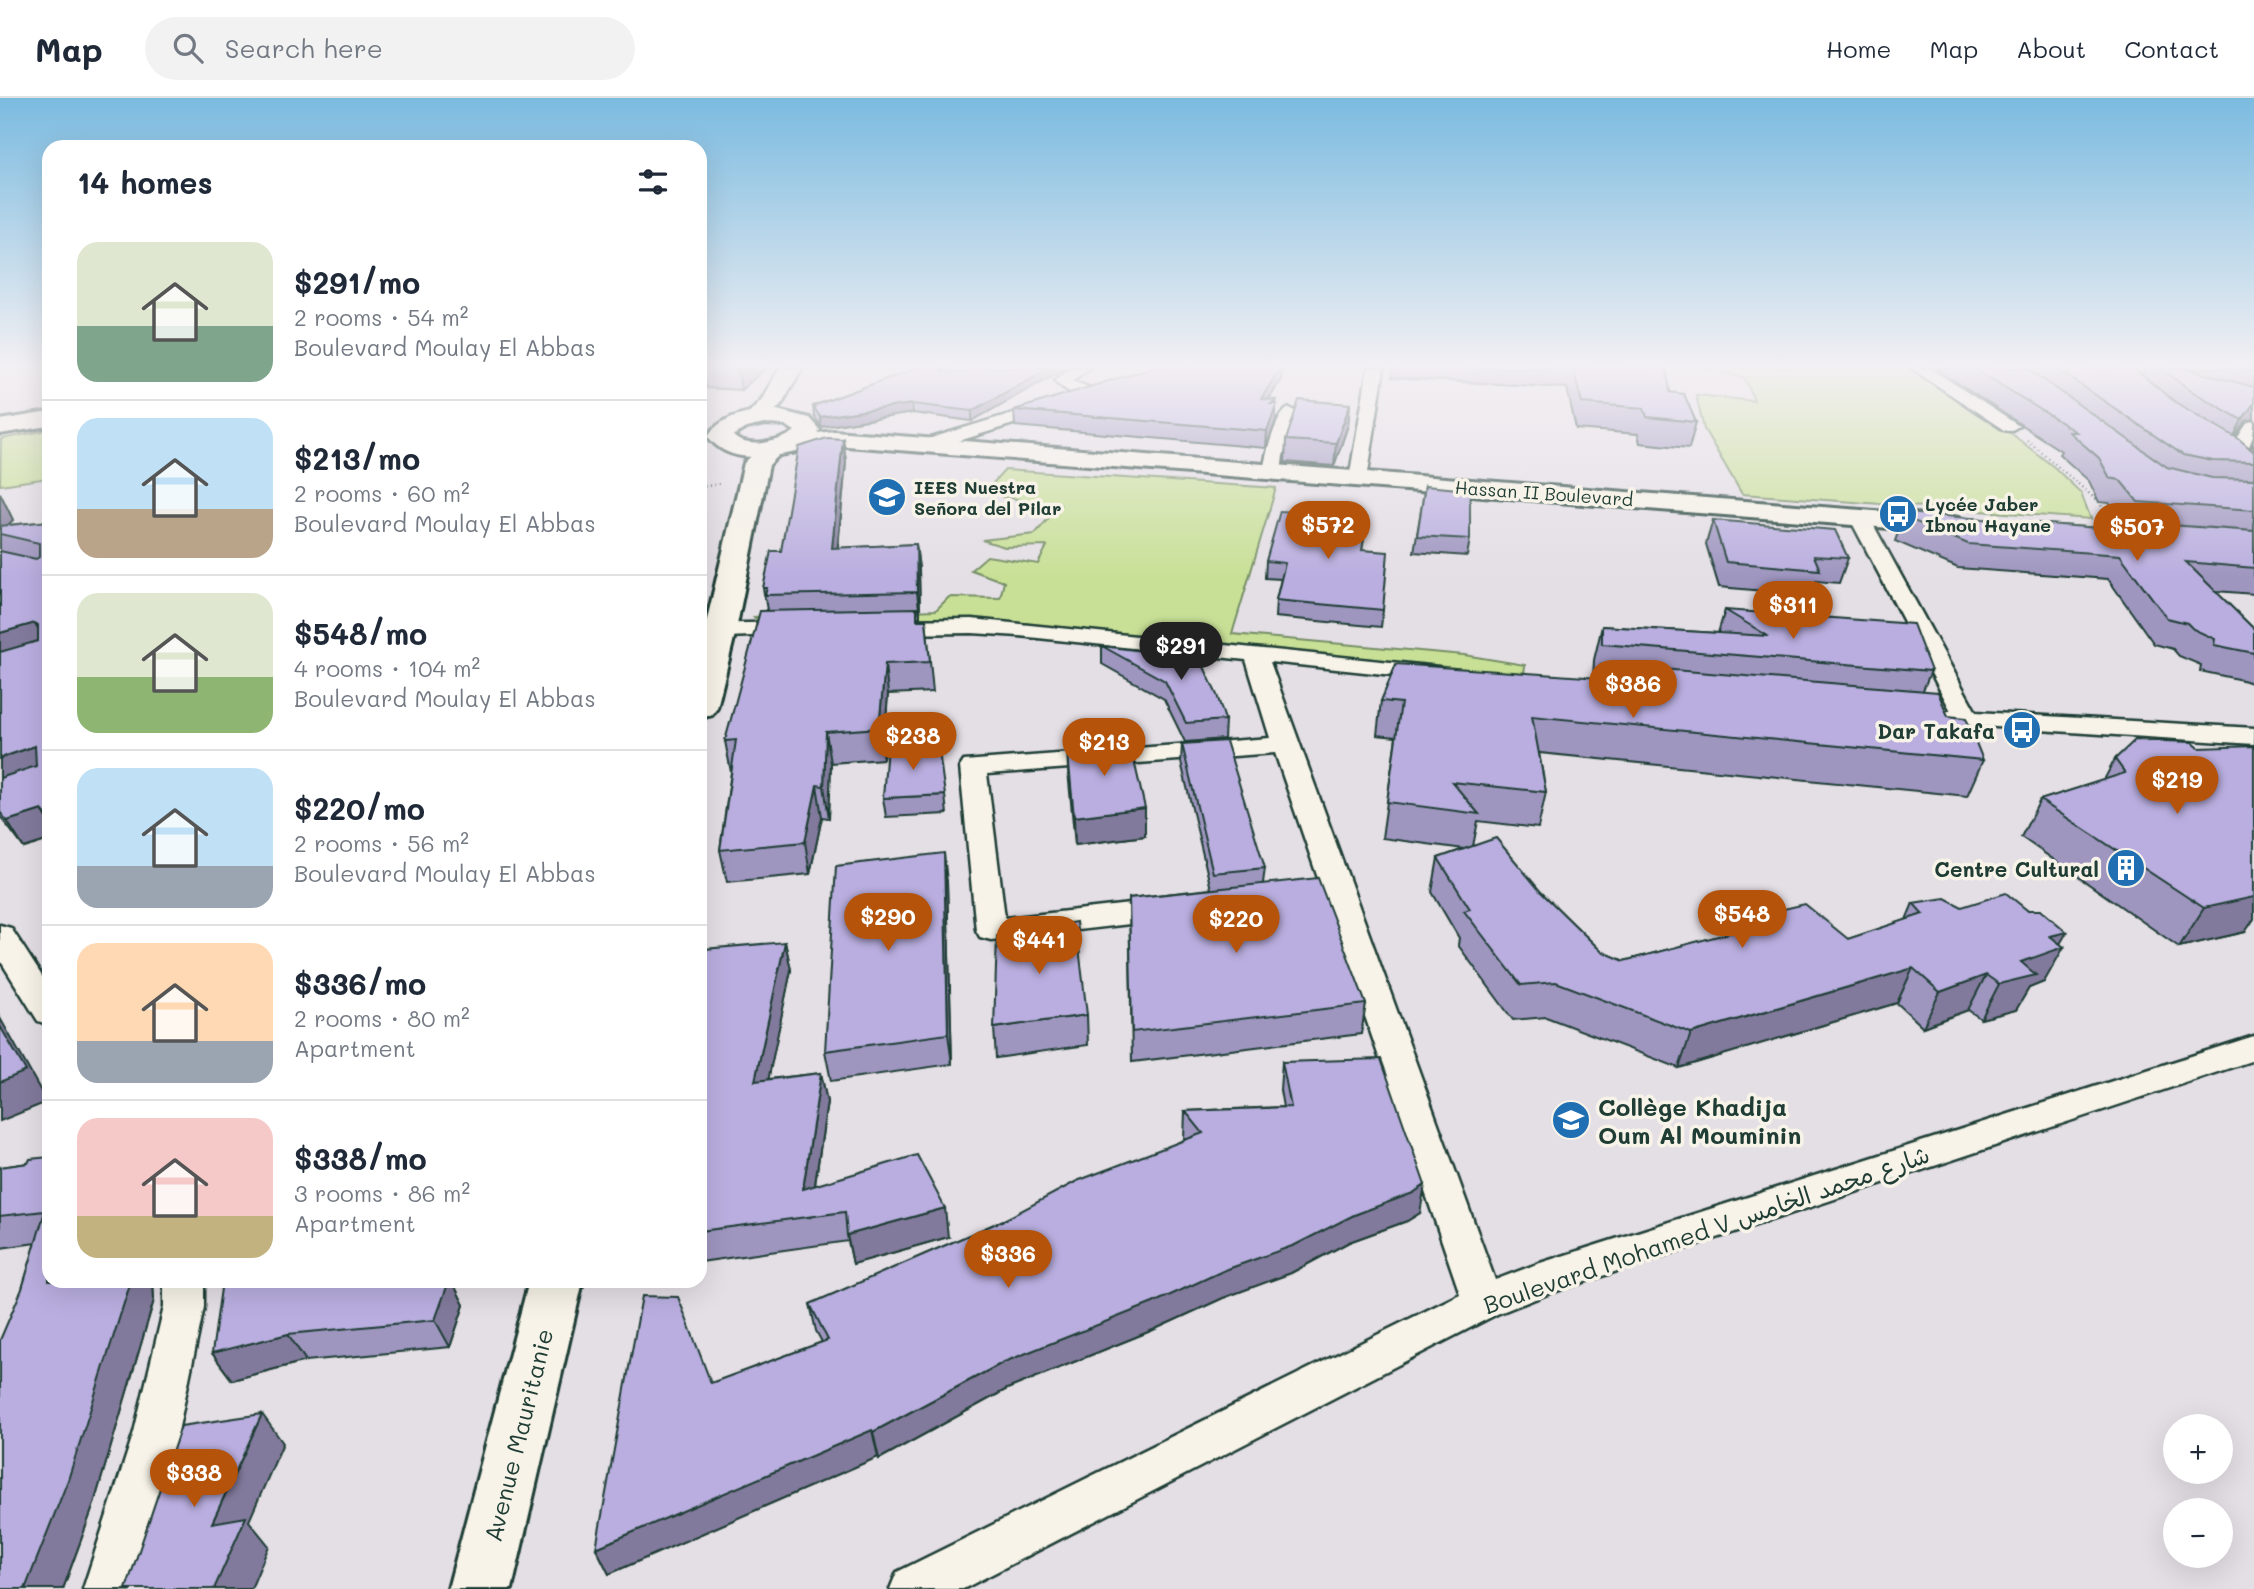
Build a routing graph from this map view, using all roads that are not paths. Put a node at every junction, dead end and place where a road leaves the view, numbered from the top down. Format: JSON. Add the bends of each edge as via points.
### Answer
{"nodes":[{"id":1,"x":720,"y":438,"type":"edge"},
{"id":2,"x":787,"y":438,"type":"edge"},
{"id":3,"x":951,"y":438,"type":"edge"},
{"id":4,"x":1280,"y":438,"type":"edge"},
{"id":5,"x":1366,"y":438,"type":"edge"},
{"id":6,"x":2246,"y":438,"type":"edge"},
{"id":7,"x":924,"y":446,"type":"junction"},
{"id":8,"x":776,"y":447,"type":"junction"},
{"id":9,"x":2234,"y":456,"type":"edge"},
{"id":10,"x":1272,"y":472,"type":"junction"},
{"id":11,"x":1358,"y":479,"type":"junction"},
{"id":12,"x":1859,"y":517,"type":"junction"},
{"id":13,"x":1978,"y":527,"type":"edge"},
{"id":14,"x":867,"y":627,"type":"edge"},
{"id":15,"x":815,"y":628,"type":"edge"},
{"id":16,"x":710,"y":630,"type":"edge"},
{"id":17,"x":707,"y":653,"type":"edge"},
{"id":18,"x":1256,"y":656,"type":"junction"},
{"id":19,"x":1453,"y":674,"type":"edge"},
{"id":20,"x":1912,"y":716,"type":"edge"},
{"id":21,"x":1968,"y":720,"type":"junction"},
{"id":22,"x":2254,"y":736,"type":"edge"},
{"id":23,"x":1285,"y":745,"type":"junction"},
{"id":24,"x":1337,"y":892,"type":"junction"},
{"id":25,"x":1254,"y":901,"type":"edge"},
{"id":26,"x":1198,"y":907,"type":"edge"},
{"id":27,"x":0,"y":934,"type":"edge"},
{"id":28,"x":42,"y":1002,"type":"edge"},
{"id":29,"x":2254,"y":1048,"type":"edge"},
{"id":30,"x":184,"y":1288,"type":"edge"},
{"id":31,"x":554,"y":1288,"type":"edge"},
{"id":32,"x":1483,"y":1302,"type":"junction"},
{"id":33,"x":107,"y":1589,"type":"edge"},
{"id":34,"x":480,"y":1589,"type":"edge"},
{"id":35,"x":914,"y":1589,"type":"edge"}],
"edges":[{"from":1,"to":8,"type":"main road","via":[[728,445]]},
{"from":2,"to":8,"type":"main road"},
{"from":3,"to":7,"type":"street"},
{"from":4,"to":10,"type":"street"},
{"from":5,"to":11,"type":"street"},
{"from":6,"to":9,"type":"street"},
{"from":7,"to":8,"type":"main road","name":"Hassan II Boulevard","via":[[834,438]]},
{"from":7,"to":10,"type":"main road","name":"Hassan II Boulevard"},
{"from":8,"to":16,"type":"main road"},
{"from":10,"to":11,"type":"main road","name":"Hassan II Boulevard"},
{"from":11,"to":12,"type":"main road","name":"Hassan II Boulevard"},
{"from":12,"to":13,"type":"main road","name":"Hassan II Boulevard"},
{"from":12,"to":21,"type":"street"},
{"from":14,"to":18,"type":"street","via":[[972,625]]},
{"from":15,"to":16,"type":"street"},
{"from":16,"to":17,"type":"main road"},
{"from":18,"to":19,"type":"street"},
{"from":18,"to":23,"type":"street"},
{"from":20,"to":21,"type":"street"},
{"from":21,"to":22,"type":"street"},
{"from":23,"to":24,"type":"street"},
{"from":23,"to":26,"type":"street","via":[[973,767],[990,930]]},
{"from":24,"to":25,"type":"street"},
{"from":24,"to":32,"type":"street"},
{"from":27,"to":28,"type":"street"},
{"from":29,"to":32,"type":"street","name":"Boulevard Mohamed V شارع محمد الخامس"},
{"from":30,"to":33,"type":"street","via":[[184,1307],[156,1432]]},
{"from":31,"to":34,"type":"main road","name":"Avenue Mauritanie"},
{"from":32,"to":35,"type":"street","name":"Boulevard Mohamed V شارع محمد الخامس"}]}
